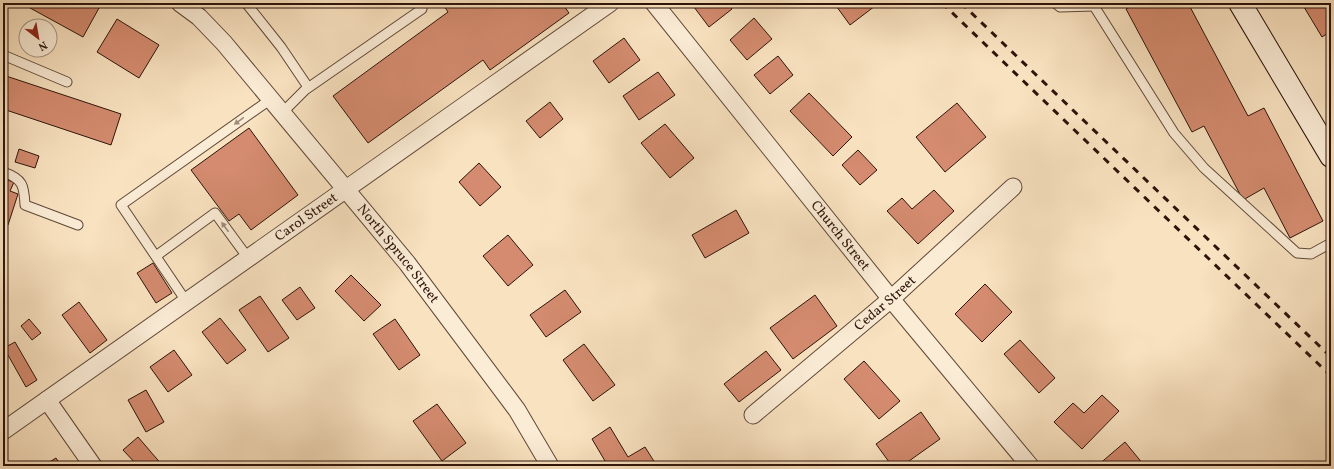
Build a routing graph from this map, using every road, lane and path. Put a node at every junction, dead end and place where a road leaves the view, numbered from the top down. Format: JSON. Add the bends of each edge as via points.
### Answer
{"nodes":[{"id":1,"x":180,"y":3,"type":"edge"},
{"id":2,"x":246,"y":3,"type":"edge"},
{"id":3,"x":418,"y":3,"type":"edge"},
{"id":4,"x":610,"y":3,"type":"edge"},
{"id":5,"x":654,"y":3,"type":"edge"},
{"id":6,"x":1055,"y":3,"type":"edge"},
{"id":7,"x":1240,"y":3,"type":"edge"},
{"id":8,"x":1095,"y":4,"type":"edge"},
{"id":9,"x":3,"y":55,"type":"edge"},
{"id":10,"x":67,"y":82,"type":"dead end"},
{"id":11,"x":308,"y":87,"type":"junction"},
{"id":12,"x":271,"y":99,"type":"junction"},
{"id":13,"x":282,"y":112,"type":"junction"},
{"id":14,"x":1331,"y":156,"type":"edge"},
{"id":15,"x":3,"y":172,"type":"edge"},
{"id":16,"x":1013,"y":187,"type":"dead end"},
{"id":17,"x":345,"y":189,"type":"junction"},
{"id":18,"x":78,"y":225,"type":"dead end"},
{"id":19,"x":1331,"y":243,"type":"edge"},
{"id":20,"x":156,"y":256,"type":"junction"},
{"id":21,"x":248,"y":258,"type":"junction"},
{"id":22,"x":891,"y":299,"type":"junction"},
{"id":23,"x":186,"y":301,"type":"junction"},
{"id":24,"x":47,"y":400,"type":"junction"},
{"id":25,"x":753,"y":415,"type":"dead end"},
{"id":26,"x":3,"y":432,"type":"edge"},
{"id":27,"x":93,"y":466,"type":"edge"},
{"id":28,"x":550,"y":466,"type":"edge"},
{"id":29,"x":1030,"y":466,"type":"edge"}],
"edges":[{"from":1,"to":12,"type":"street","name":"North Spruce Street","via":[[199,17],[224,43]]},
{"from":2,"to":11,"type":"lane","via":[[281,47]]},
{"from":3,"to":11,"type":"lane","via":[[422,9]]},
{"from":4,"to":17,"type":"street","name":"Carol Street"},
{"from":5,"to":22,"type":"street","name":"Church Street"},
{"from":6,"to":8,"type":"lane","via":[[1060,7]]},
{"from":7,"to":14,"type":"main road"},
{"from":8,"to":19,"type":"lane","via":[[1174,133],[1204,168],[1296,253],[1311,254]]},
{"from":9,"to":10,"type":"lane"},
{"from":11,"to":13,"type":"lane"},
{"from":12,"to":13,"type":"street","name":"North Spruce Street"},
{"from":12,"to":20,"type":"lane","one_way":true,"via":[[121,205]]},
{"from":13,"to":17,"type":"street","name":"North Spruce Street"},
{"from":15,"to":18,"type":"lane","via":[[15,176],[24,186],[25,205]]},
{"from":16,"to":22,"type":"street","name":"Cedar Street"},
{"from":17,"to":21,"type":"street","name":"Carol Street"},
{"from":17,"to":28,"type":"street","name":"North Spruce Street","via":[[407,263],[512,404]]},
{"from":21,"to":20,"type":"lane","one_way":true,"via":[[215,213]]},
{"from":20,"to":23,"type":"lane"},
{"from":21,"to":23,"type":"street","name":"Carol Street"},
{"from":22,"to":25,"type":"street","name":"Cedar Street"},
{"from":22,"to":29,"type":"street","name":"Church Street"},
{"from":23,"to":24,"type":"street","name":"Carol Street"},
{"from":24,"to":26,"type":"street","name":"Carol Street"},
{"from":24,"to":27,"type":"street"}]}
